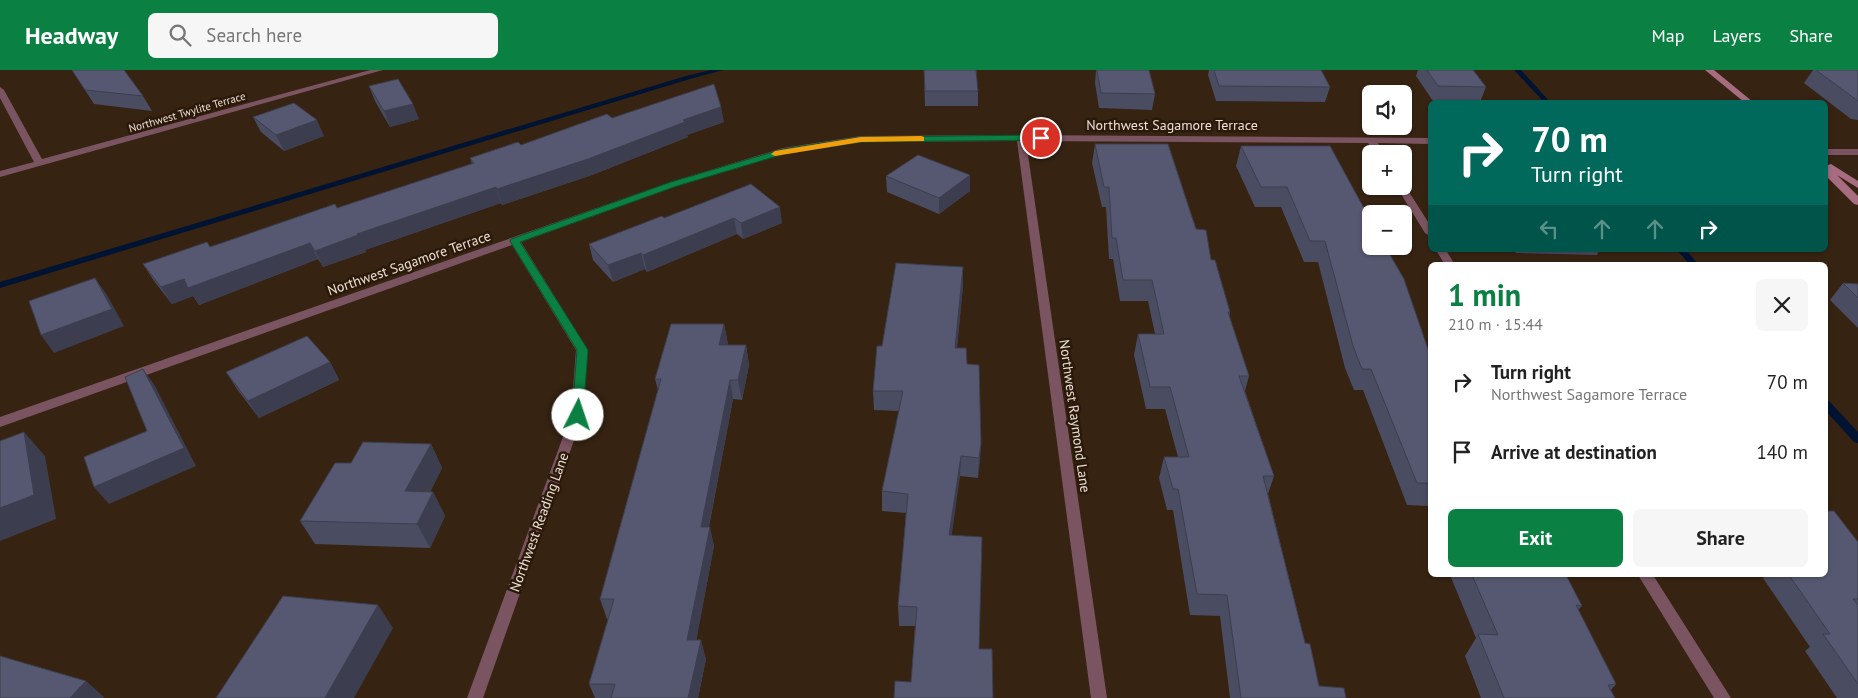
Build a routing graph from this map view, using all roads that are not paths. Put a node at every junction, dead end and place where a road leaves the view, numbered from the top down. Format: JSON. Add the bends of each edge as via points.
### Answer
{"nodes":[{"id":1,"x":379,"y":70,"type":"edge"},
{"id":2,"x":1709,"y":70,"type":"edge"},
{"id":3,"x":0,"y":90,"type":"edge"},
{"id":4,"x":1746,"y":100,"type":"edge"},
{"id":5,"x":1021,"y":138,"type":"junction"},
{"id":6,"x":1371,"y":140,"type":"junction"},
{"id":7,"x":1428,"y":141,"type":"edge"},
{"id":8,"x":1374,"y":145,"type":"edge"},
{"id":9,"x":1828,"y":152,"type":"edge"},
{"id":10,"x":1858,"y":152,"type":"edge"},
{"id":11,"x":40,"y":164,"type":"junction"},
{"id":12,"x":1828,"y":165,"type":"edge"},
{"id":13,"x":1828,"y":172,"type":"edge"},
{"id":14,"x":0,"y":174,"type":"edge"},
{"id":15,"x":1858,"y":185,"type":"edge"},
{"id":16,"x":1407,"y":195,"type":"edge"},
{"id":17,"x":1858,"y":202,"type":"edge"},
{"id":18,"x":1428,"y":230,"type":"edge"},
{"id":19,"x":515,"y":241,"type":"junction"},
{"id":20,"x":0,"y":422,"type":"edge"},
{"id":21,"x":1646,"y":577,"type":"edge"},
{"id":22,"x":475,"y":698,"type":"edge"},
{"id":23,"x":1100,"y":698,"type":"edge"},
{"id":24,"x":1723,"y":698,"type":"edge"}],
"edges":[{"from":1,"to":11,"type":"street","name":"Northwest Twylite Terrace"},
{"from":2,"to":4,"type":"main road"},
{"from":3,"to":11,"type":"street"},
{"from":5,"to":6,"type":"street","name":"Northwest Sagamore Terrace"},
{"from":5,"to":19,"type":"street","name":"Northwest Sagamore Terrace","via":[[861,139],[783,151],[674,184]]},
{"from":5,"to":23,"type":"street","name":"Northwest Raymond Lane"},
{"from":6,"to":7,"type":"street","name":"Northwest Sagamore Terrace"},
{"from":6,"to":8,"type":"street"},
{"from":9,"to":10,"type":"street"},
{"from":11,"to":14,"type":"street","name":"Northwest Twylite Terrace"},
{"from":12,"to":15,"type":"main road"},
{"from":13,"to":17,"type":"main road"},
{"from":16,"to":18,"type":"street"},
{"from":19,"to":20,"type":"street","name":"Northwest Sagamore Terrace"},
{"from":19,"to":22,"type":"street","name":"Northwest Reading Lane","via":[[582,350],[578,415]]},
{"from":21,"to":24,"type":"street"}]}
